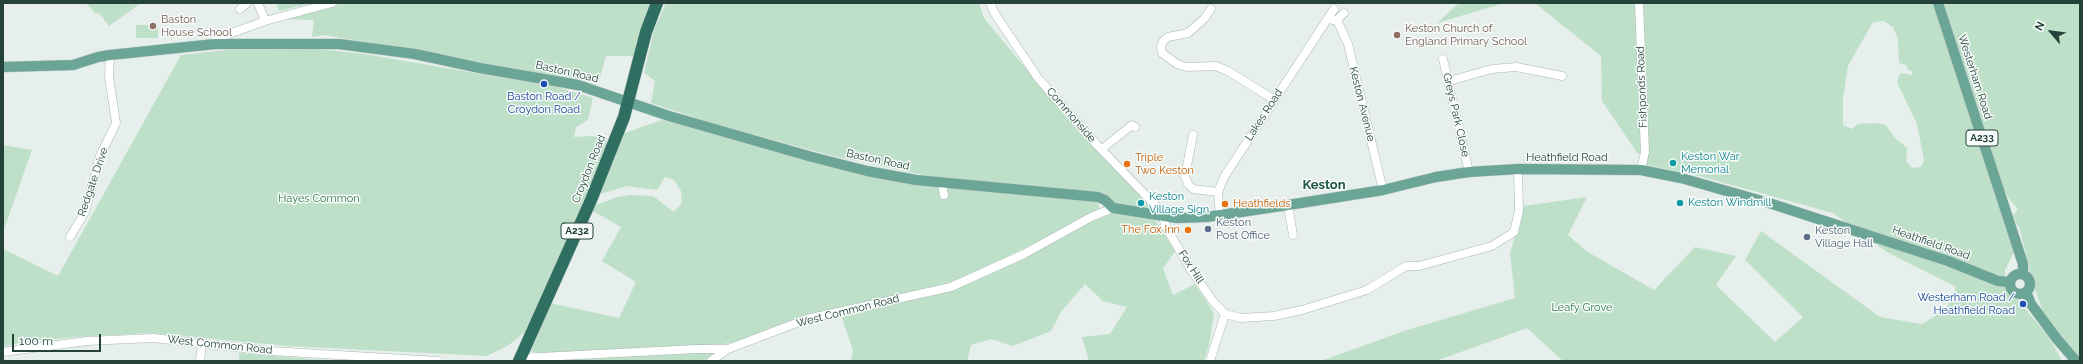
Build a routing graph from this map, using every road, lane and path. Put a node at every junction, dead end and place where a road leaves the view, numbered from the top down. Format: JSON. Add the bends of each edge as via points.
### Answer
{"nodes":[{"id":1,"x":247,"y":3,"type":"edge"},
{"id":2,"x":258,"y":3,"type":"edge"},
{"id":3,"x":332,"y":3,"type":"edge"},
{"id":4,"x":657,"y":3,"type":"edge"},
{"id":5,"x":990,"y":3,"type":"edge"},
{"id":6,"x":1638,"y":3,"type":"edge"},
{"id":7,"x":1938,"y":3,"type":"edge"},
{"id":8,"x":1211,"y":9,"type":"dead end"},
{"id":9,"x":1334,"y":9,"type":"dead end"},
{"id":10,"x":240,"y":10,"type":"dead end"},
{"id":11,"x":1344,"y":13,"type":"dead end"},
{"id":12,"x":1326,"y":19,"type":"junction"},
{"id":13,"x":1337,"y":20,"type":"junction"},
{"id":14,"x":265,"y":21,"type":"junction"},
{"id":15,"x":215,"y":44,"type":"junction"},
{"id":16,"x":110,"y":55,"type":"junction"},
{"id":17,"x":1443,"y":59,"type":"dead end"},
{"id":18,"x":3,"y":67,"type":"edge"},
{"id":19,"x":1562,"y":76,"type":"dead end"},
{"id":20,"x":1449,"y":81,"type":"junction"},
{"id":21,"x":1273,"y":99,"type":"junction"},
{"id":22,"x":629,"y":102,"type":"junction"},
{"id":23,"x":1135,"y":128,"type":"dead end"},
{"id":24,"x":1193,"y":135,"type":"dead end"},
{"id":25,"x":1102,"y":149,"type":"junction"},
{"id":26,"x":1518,"y":170,"type":"junction"},
{"id":27,"x":1641,"y":170,"type":"junction"},
{"id":28,"x":1469,"y":172,"type":"junction"},
{"id":29,"x":942,"y":183,"type":"junction"},
{"id":30,"x":1383,"y":190,"type":"junction"},
{"id":31,"x":1218,"y":192,"type":"junction"},
{"id":32,"x":944,"y":195,"type":"dead end"},
{"id":33,"x":1145,"y":195,"type":"junction"},
{"id":34,"x":1288,"y":206,"type":"junction"},
{"id":35,"x":1113,"y":208,"type":"junction"},
{"id":36,"x":1144,"y":213,"type":"junction"},
{"id":37,"x":1220,"y":216,"type":"junction"},
{"id":38,"x":1163,"y":217,"type":"junction"},
{"id":39,"x":1293,"y":235,"type":"dead end"},
{"id":40,"x":70,"y":237,"type":"dead end"},
{"id":41,"x":2023,"y":274,"type":"junction"},
{"id":42,"x":2010,"y":282,"type":"junction"},
{"id":43,"x":2026,"y":292,"type":"junction"},
{"id":44,"x":1225,"y":314,"type":"junction"},
{"id":45,"x":202,"y":343,"type":"junction"},
{"id":46,"x":728,"y":349,"type":"junction"},
{"id":47,"x":3,"y":352,"type":"edge"},
{"id":48,"x":520,"y":359,"type":"edge"},
{"id":49,"x":200,"y":361,"type":"edge"},
{"id":50,"x":438,"y":361,"type":"edge"},
{"id":51,"x":711,"y":361,"type":"edge"},
{"id":52,"x":1210,"y":361,"type":"edge"},
{"id":53,"x":2076,"y":361,"type":"edge"}],
"edges":[{"from":1,"to":10,"type":"street"},
{"from":2,"to":14,"type":"street"},
{"from":3,"to":14,"type":"street"},
{"from":4,"to":22,"type":"highway","name":"Croydon Road","number":"A232","via":[[646,32]]},
{"from":5,"to":25,"type":"street","name":"Commonside","via":[[998,20],[1038,78]]},
{"from":6,"to":27,"type":"street","name":"Fishponds Road","via":[[1645,152]]},
{"from":7,"to":41,"type":"main road","name":"Westerham Road","number":"A233","via":[[2023,264]]},
{"from":8,"to":21,"type":"street","via":[[1188,33],[1168,37],[1163,41],[1162,53],[1177,64],[1187,67],[1216,66]]},
{"from":9,"to":12,"type":"street","name":"Lakes Road"},
{"from":11,"to":13,"type":"street"},
{"from":12,"to":13,"type":"street"},
{"from":12,"to":21,"type":"street","name":"Lakes Road"},
{"from":13,"to":30,"type":"street","name":"Keston Avenue","via":[[1348,44]]},
{"from":14,"to":15,"type":"street","via":[[216,39]]},
{"from":15,"to":16,"type":"main road","name":"Baston Road"},
{"from":15,"to":22,"type":"main road","name":"Baston Road","via":[[300,43],[353,46],[415,54],[578,85]]},
{"from":16,"to":18,"type":"main road","name":"Baston Road","via":[[73,65]]},
{"from":16,"to":40,"type":"street","name":"Redgate Drive","via":[[109,77],[116,123],[100,156],[85,212]]},
{"from":17,"to":20,"type":"street","name":"Greys Park Close"},
{"from":19,"to":20,"type":"street","via":[[1516,67],[1492,69]]},
{"from":20,"to":28,"type":"street","name":"Greys Park Close"},
{"from":21,"to":31,"type":"street","name":"Lakes Road","via":[[1226,172]]},
{"from":22,"to":29,"type":"main road","name":"Baston Road","via":[[812,157],[874,172]]},
{"from":22,"to":48,"type":"highway","name":"Croydon Road","number":"A232","via":[[591,200]]},
{"from":23,"to":25,"type":"street","via":[[1132,125]]},
{"from":24,"to":31,"type":"street","via":[[1185,176],[1188,184],[1193,189]]},
{"from":25,"to":33,"type":"street","name":"Commonside"},
{"from":26,"to":27,"type":"main road","name":"Heathfield Road"},
{"from":26,"to":28,"type":"main road","name":"Heathfield Road"},
{"from":26,"to":44,"type":"street","via":[[1519,211],[1514,232],[1492,246],[1419,266],[1406,266],[1367,290],[1302,310],[1274,316],[1241,318]]},
{"from":27,"to":42,"type":"main road","name":"Heathfield Road","via":[[1681,178],[1769,203],[1948,261],[1998,281]]},
{"from":28,"to":30,"type":"main road","name":"Heathfield Road"},
{"from":29,"to":32,"type":"street"},
{"from":29,"to":35,"type":"main road","name":"Baston Road","via":[[1098,197]]},
{"from":30,"to":34,"type":"main road","name":"Heathfield Road"},
{"from":31,"to":37,"type":"street","name":"Lakes Road"},
{"from":33,"to":36,"type":"street","via":[[1151,206]]},
{"from":33,"to":38,"type":"street","name":"Commonside","via":[[1161,211]]},
{"from":34,"to":37,"type":"main road","name":"Heathfield Road"},
{"from":34,"to":39,"type":"street"},
{"from":35,"to":36,"type":"main road","name":"Heathfield Road"},
{"from":35,"to":46,"type":"street","name":"West Common Road","via":[[1091,217],[1024,254],[951,287],[807,319]]},
{"from":36,"to":38,"type":"main road","name":"Heathfield Road"},
{"from":37,"to":38,"type":"main road","name":"Heathfield Road"},
{"from":38,"to":44,"type":"street","name":"Fox Hill","via":[[1166,227],[1191,270]]},
{"from":41,"to":42,"type":"main road","via":[[2013,276]]},
{"from":41,"to":43,"type":"main road","name":"Westerham Road","number":"A233","via":[[2030,285]]},
{"from":42,"to":43,"type":"main road","via":[[2010,288],[2014,293]]},
{"from":43,"to":53,"type":"main road","name":"Westerham Road","number":"A233","via":[[2043,321]]},
{"from":44,"to":52,"type":"street"},
{"from":45,"to":47,"type":"street","name":"West Common Road","via":[[153,338],[109,340]]},
{"from":45,"to":49,"type":"street"},
{"from":45,"to":50,"type":"street","name":"West Common Road","via":[[271,351]]},
{"from":46,"to":48,"type":"street","name":"West Common Road"},
{"from":46,"to":51,"type":"street"}]}
